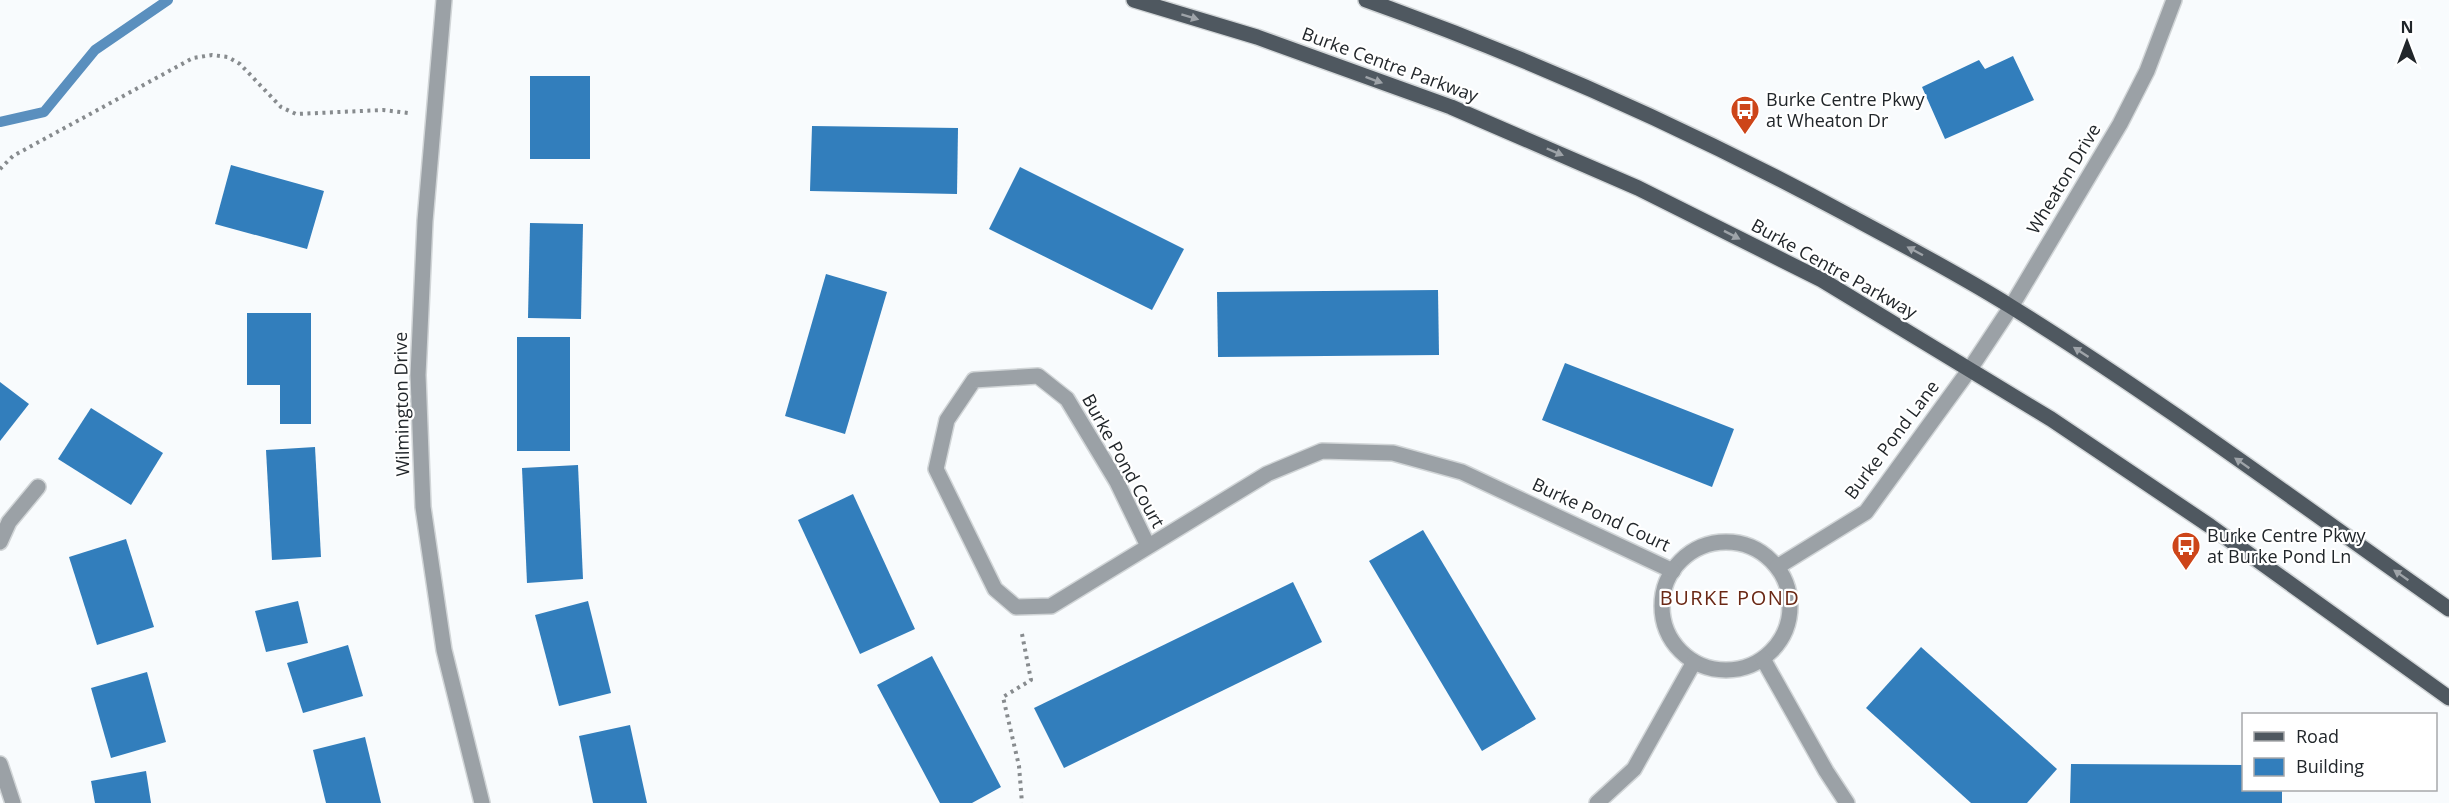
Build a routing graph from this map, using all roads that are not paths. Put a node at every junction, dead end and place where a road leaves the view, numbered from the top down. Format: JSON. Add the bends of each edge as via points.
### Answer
{"nodes":[{"id":1,"x":444,"y":0,"type":"edge"},
{"id":2,"x":1134,"y":0,"type":"edge"},
{"id":3,"x":1366,"y":0,"type":"edge"},
{"id":4,"x":2174,"y":0,"type":"edge"},
{"id":5,"x":2011,"y":307,"type":"junction"},
{"id":6,"x":1970,"y":369,"type":"junction"},
{"id":7,"x":38,"y":487,"type":"dead end"},
{"id":8,"x":0,"y":542,"type":"edge"},
{"id":9,"x":1148,"y":546,"type":"junction"},
{"id":10,"x":1777,"y":567,"type":"junction"},
{"id":11,"x":1673,"y":571,"type":"junction"},
{"id":12,"x":2449,"y":609,"type":"edge"},
{"id":13,"x":1763,"y":658,"type":"junction"},
{"id":14,"x":1694,"y":662,"type":"junction"},
{"id":15,"x":2449,"y":698,"type":"edge"},
{"id":16,"x":0,"y":764,"type":"edge"},
{"id":17,"x":13,"y":803,"type":"edge"},
{"id":18,"x":482,"y":803,"type":"edge"},
{"id":19,"x":1597,"y":803,"type":"edge"},
{"id":20,"x":1847,"y":803,"type":"edge"}],
"edges":[{"from":1,"to":18,"type":"street","name":"Wilmington Drive","via":[[424,221],[418,375],[423,507],[444,650]]},
{"from":2,"to":6,"type":"main road","name":"Burke Centre Parkway","one_way":true,"via":[[1257,37],[1451,107],[1638,188],[1822,280]]},
{"from":5,"to":3,"type":"main road","one_way":true,"via":[[1951,270],[1752,163],[1568,79]]},
{"from":4,"to":5,"type":"street","name":"Wheaton Drive","via":[[2147,71],[2120,124]]},
{"from":5,"to":6,"type":"street","name":"Wheaton Drive"},
{"from":12,"to":5,"type":"main road","one_way":true,"via":[[2108,369]]},
{"from":6,"to":10,"type":"street","name":"Burke Pond Lane","via":[[1866,512]]},
{"from":6,"to":15,"type":"main road","name":"Burke Centre Parkway","via":[[2210,526]]},
{"from":7,"to":8,"type":"street","via":[[9,522]]},
{"from":9,"to":9,"type":"street","name":"Burke Pond Court","via":[[1117,482],[1066,399],[1038,376],[974,380],[947,420],[936,469],[995,589],[1016,607],[1051,606]]},
{"from":9,"to":11,"type":"street","name":"Burke Pond Court","via":[[1267,474],[1323,450],[1393,453],[1462,472]]},
{"from":10,"to":11,"type":"street","via":[[1744,544],[1724,542],[1704,546]]},
{"from":10,"to":13,"type":"street","via":[[1790,606],[1788,626],[1778,644]]},
{"from":11,"to":14,"type":"street","via":[[1665,586],[1664,621],[1670,637]]},
{"from":13,"to":14,"type":"street","via":[[1747,667],[1729,670],[1711,669]]},
{"from":13,"to":20,"type":"street"},
{"from":14,"to":19,"type":"street","via":[[1634,769]]},
{"from":16,"to":17,"type":"street"}]}
